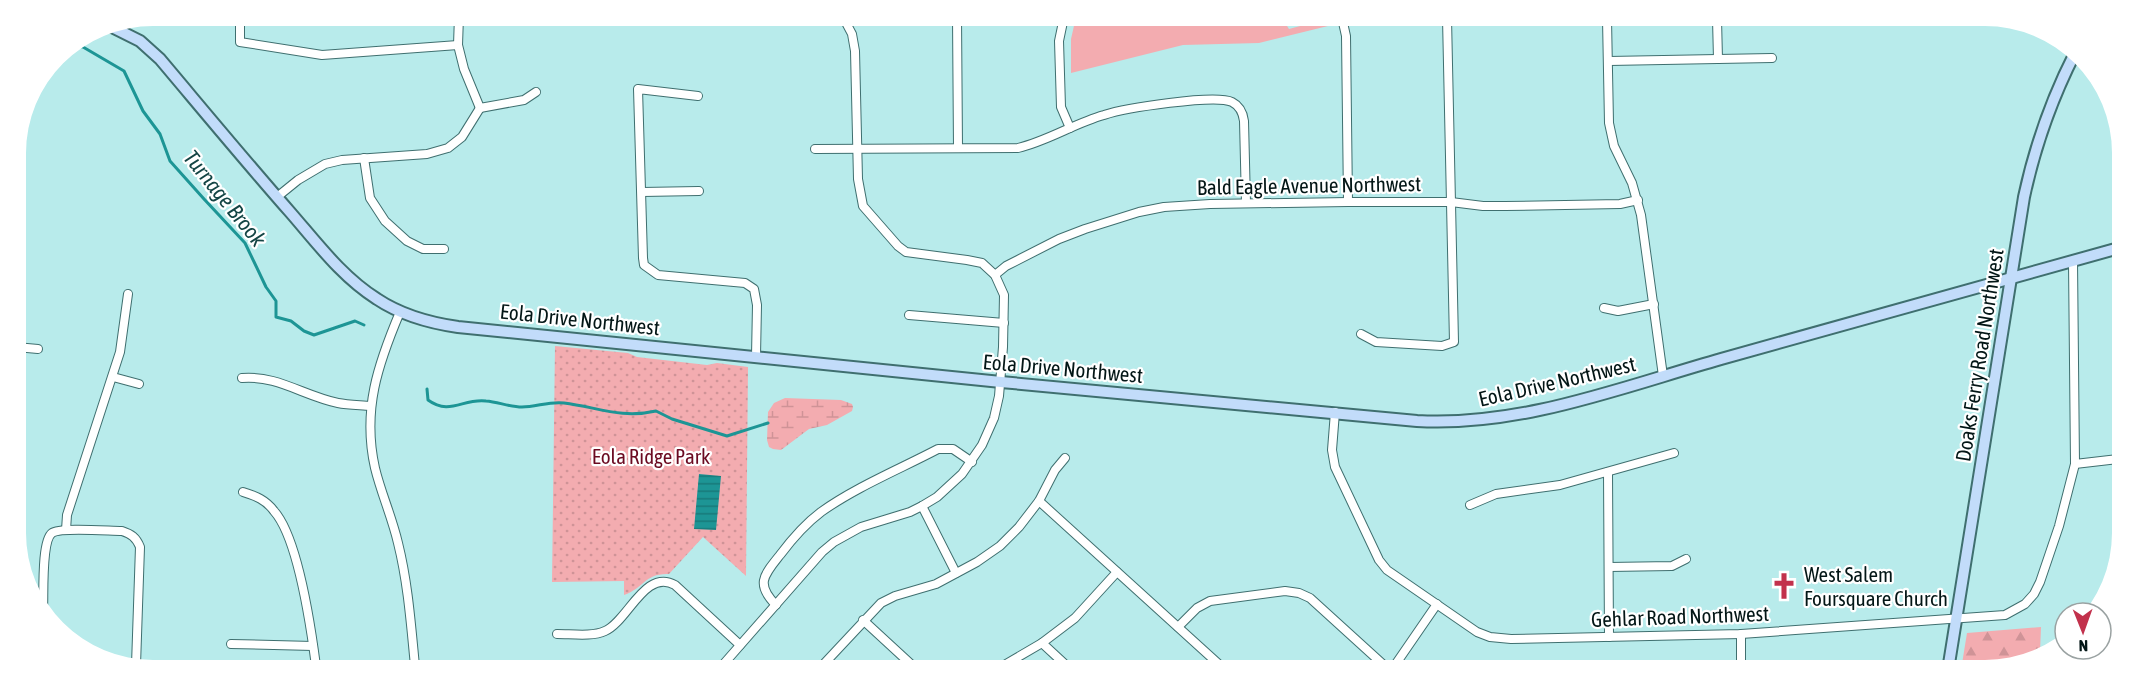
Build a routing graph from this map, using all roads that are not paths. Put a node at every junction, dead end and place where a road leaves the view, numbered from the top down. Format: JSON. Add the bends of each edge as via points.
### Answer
{"nodes":[{"id":1,"x":240,"y":26,"type":"edge"},
{"id":2,"x":459,"y":26,"type":"edge"},
{"id":3,"x":848,"y":26,"type":"edge"},
{"id":4,"x":957,"y":26,"type":"edge"},
{"id":5,"x":1062,"y":26,"type":"edge"},
{"id":6,"x":1344,"y":26,"type":"edge"},
{"id":7,"x":1447,"y":26,"type":"edge"},
{"id":8,"x":1607,"y":26,"type":"edge"},
{"id":9,"x":1717,"y":26,"type":"edge"},
{"id":10,"x":120,"y":30,"type":"edge"},
{"id":11,"x":458,"y":45,"type":"junction"},
{"id":12,"x":1772,"y":58,"type":"dead end"},
{"id":13,"x":1718,"y":59,"type":"junction"},
{"id":14,"x":2071,"y":60,"type":"edge"},
{"id":15,"x":1609,"y":61,"type":"junction"},
{"id":16,"x":536,"y":92,"type":"dead end"},
{"id":17,"x":698,"y":96,"type":"dead end"},
{"id":18,"x":480,"y":108,"type":"junction"},
{"id":19,"x":1070,"y":128,"type":"junction"},
{"id":20,"x":958,"y":148,"type":"junction"},
{"id":21,"x":815,"y":149,"type":"dead end"},
{"id":22,"x":857,"y":149,"type":"junction"},
{"id":23,"x":364,"y":158,"type":"junction"},
{"id":24,"x":699,"y":191,"type":"dead end"},
{"id":25,"x":642,"y":192,"type":"junction"},
{"id":26,"x":277,"y":197,"type":"junction"},
{"id":27,"x":1638,"y":200,"type":"junction"},
{"id":28,"x":1348,"y":202,"type":"junction"},
{"id":29,"x":1451,"y":202,"type":"junction"},
{"id":30,"x":1246,"y":203,"type":"junction"},
{"id":31,"x":444,"y":249,"type":"dead end"},
{"id":32,"x":2112,"y":250,"type":"edge"},
{"id":33,"x":2073,"y":261,"type":"junction"},
{"id":34,"x":995,"y":275,"type":"junction"},
{"id":35,"x":2011,"y":278,"type":"junction"},
{"id":36,"x":128,"y":294,"type":"dead end"},
{"id":37,"x":1654,"y":304,"type":"junction"},
{"id":38,"x":1604,"y":308,"type":"dead end"},
{"id":39,"x":400,"y":312,"type":"junction"},
{"id":40,"x":909,"y":315,"type":"dead end"},
{"id":41,"x":1004,"y":323,"type":"junction"},
{"id":42,"x":1362,"y":334,"type":"dead end"},
{"id":43,"x":26,"y":348,"type":"edge"},
{"id":44,"x":38,"y":350,"type":"dead end"},
{"id":45,"x":756,"y":356,"type":"junction"},
{"id":46,"x":1663,"y":376,"type":"junction"},
{"id":47,"x":113,"y":377,"type":"junction"},
{"id":48,"x":242,"y":378,"type":"dead end"},
{"id":49,"x":1000,"y":382,"type":"junction"},
{"id":50,"x":139,"y":384,"type":"dead end"},
{"id":51,"x":371,"y":406,"type":"junction"},
{"id":52,"x":1335,"y":412,"type":"junction"},
{"id":53,"x":1674,"y":453,"type":"dead end"},
{"id":54,"x":1065,"y":458,"type":"dead end"},
{"id":55,"x":2112,"y":460,"type":"edge"},
{"id":56,"x":972,"y":462,"type":"junction"},
{"id":57,"x":2075,"y":464,"type":"junction"},
{"id":58,"x":1608,"y":472,"type":"junction"},
{"id":59,"x":243,"y":492,"type":"dead end"},
{"id":60,"x":1039,"y":501,"type":"junction"},
{"id":61,"x":1470,"y":505,"type":"dead end"},
{"id":62,"x":922,"y":506,"type":"junction"},
{"id":63,"x":66,"y":530,"type":"junction"},
{"id":64,"x":1686,"y":559,"type":"dead end"},
{"id":65,"x":1609,"y":567,"type":"junction"},
{"id":66,"x":1117,"y":572,"type":"junction"},
{"id":67,"x":956,"y":573,"type":"junction"},
{"id":68,"x":44,"y":597,"type":"edge"},
{"id":69,"x":1437,"y":604,"type":"junction"},
{"id":70,"x":776,"y":605,"type":"junction"},
{"id":71,"x":1956,"y":618,"type":"junction"},
{"id":72,"x":863,"y":621,"type":"junction"},
{"id":73,"x":1178,"y":627,"type":"junction"},
{"id":74,"x":557,"y":634,"type":"dead end"},
{"id":75,"x":1740,"y":634,"type":"junction"},
{"id":76,"x":1609,"y":637,"type":"junction"},
{"id":77,"x":231,"y":644,"type":"dead end"},
{"id":78,"x":1042,"y":644,"type":"junction"},
{"id":79,"x":740,"y":645,"type":"junction"},
{"id":80,"x":313,"y":646,"type":"junction"},
{"id":81,"x":136,"y":658,"type":"edge"},
{"id":82,"x":1214,"y":659,"type":"edge"},
{"id":83,"x":1377,"y":659,"type":"edge"},
{"id":84,"x":1399,"y":659,"type":"edge"},
{"id":85,"x":1741,"y":659,"type":"edge"},
{"id":86,"x":1950,"y":659,"type":"edge"},
{"id":87,"x":315,"y":660,"type":"edge"},
{"id":88,"x":414,"y":660,"type":"edge"},
{"id":89,"x":727,"y":660,"type":"edge"},
{"id":90,"x":828,"y":660,"type":"edge"},
{"id":91,"x":906,"y":660,"type":"edge"},
{"id":92,"x":1014,"y":660,"type":"edge"},
{"id":93,"x":1059,"y":660,"type":"edge"}],
"edges":[{"from":1,"to":11,"type":"street","via":[[240,42],[322,55]]},
{"from":2,"to":11,"type":"street"},
{"from":3,"to":22,"type":"street","via":[[855,51]]},
{"from":4,"to":20,"type":"street"},
{"from":5,"to":19,"type":"street","via":[[1061,107]]},
{"from":6,"to":28,"type":"street"},
{"from":7,"to":29,"type":"street"},
{"from":8,"to":15,"type":"street"},
{"from":9,"to":13,"type":"street"},
{"from":10,"to":26,"type":"main road","name":"Eola Drive Northwest","via":[[160,59]]},
{"from":11,"to":18,"type":"street"},
{"from":12,"to":13,"type":"street"},
{"from":13,"to":15,"type":"street"},
{"from":14,"to":35,"type":"main road","name":"Doaks Ferry Road Northwest","via":[[2047,113],[2032,161]]},
{"from":15,"to":27,"type":"street","via":[[1614,146]]},
{"from":16,"to":18,"type":"street","via":[[524,100]]},
{"from":17,"to":25,"type":"street","via":[[638,89]]},
{"from":18,"to":23,"type":"street","via":[[462,137],[448,148],[427,154]]},
{"from":19,"to":20,"type":"street","via":[[1018,148]]},
{"from":19,"to":30,"type":"street","via":[[1103,115],[1160,104],[1226,100],[1238,107],[1244,120]]},
{"from":20,"to":22,"type":"street"},
{"from":21,"to":22,"type":"street"},
{"from":22,"to":34,"type":"street","via":[[858,189],[863,206],[898,246],[912,254],[982,263]]},
{"from":23,"to":26,"type":"street","via":[[325,164]]},
{"from":23,"to":31,"type":"street","via":[[370,198],[385,222],[423,249]]},
{"from":24,"to":25,"type":"street"},
{"from":25,"to":45,"type":"street","via":[[644,265],[658,275],[745,283],[754,289]]},
{"from":26,"to":39,"type":"main road","name":"Eola Drive Northwest","via":[[351,280]]},
{"from":27,"to":29,"type":"street","name":"Bald Eagle Avenue Northwest","via":[[1620,204],[1505,206]]},
{"from":27,"to":37,"type":"street"},
{"from":28,"to":29,"type":"street","name":"Bald Eagle Avenue Northwest"},
{"from":28,"to":30,"type":"street","name":"Bald Eagle Avenue Northwest"},
{"from":29,"to":42,"type":"street","via":[[1454,342],[1442,346],[1376,342]]},
{"from":30,"to":34,"type":"street","name":"Bald Eagle Avenue Northwest","via":[[1164,207],[1108,220],[1059,239]]},
{"from":32,"to":33,"type":"main road","name":"Eola Drive Northwest"},
{"from":33,"to":35,"type":"main road","name":"Eola Drive Northwest"},
{"from":33,"to":57,"type":"street","name":"Gehlar Road Northwest"},
{"from":34,"to":41,"type":"street","via":[[1004,295]]},
{"from":35,"to":46,"type":"main road","name":"Eola Drive Northwest"},
{"from":35,"to":71,"type":"main road","name":"Doaks Ferry Road Northwest"},
{"from":36,"to":47,"type":"street"},
{"from":37,"to":38,"type":"street","via":[[1618,311]]},
{"from":37,"to":46,"type":"street"},
{"from":39,"to":45,"type":"main road","name":"Eola Drive Northwest","via":[[448,326]]},
{"from":39,"to":51,"type":"street","via":[[382,353]]},
{"from":40,"to":41,"type":"street"},
{"from":41,"to":49,"type":"street"},
{"from":43,"to":44,"type":"street"},
{"from":45,"to":49,"type":"main road","name":"Eola Drive Northwest"},
{"from":46,"to":52,"type":"main road","name":"Eola Drive Northwest","via":[[1487,420],[1431,422]]},
{"from":47,"to":50,"type":"street"},
{"from":47,"to":63,"type":"street","via":[[67,515]]},
{"from":48,"to":51,"type":"street","via":[[258,376],[338,403]]},
{"from":49,"to":52,"type":"main road","name":"Eola Drive Northwest"},
{"from":49,"to":56,"type":"street","via":[[989,432]]},
{"from":51,"to":88,"type":"street","via":[[371,444],[399,544]]},
{"from":52,"to":69,"type":"street","name":"Gehlar Road Northwest","via":[[1335,467],[1379,560],[1387,570]]},
{"from":53,"to":58,"type":"street"},
{"from":54,"to":60,"type":"street"},
{"from":55,"to":57,"type":"street"},
{"from":56,"to":62,"type":"street"},
{"from":56,"to":70,"type":"street","via":[[953,449],[938,449],[820,513],[798,533],[765,575],[765,592]]},
{"from":57,"to":71,"type":"street","name":"Gehlar Road Northwest","via":[[2049,559],[2034,594],[2005,615]]},
{"from":58,"to":61,"type":"street","via":[[1496,494]]},
{"from":58,"to":65,"type":"street"},
{"from":59,"to":80,"type":"street","via":[[265,501],[281,520],[290,540]]},
{"from":60,"to":66,"type":"street"},
{"from":60,"to":67,"type":"street","via":[[1000,546]]},
{"from":62,"to":67,"type":"street"},
{"from":62,"to":70,"type":"street","via":[[861,527],[834,542]]},
{"from":63,"to":68,"type":"street","via":[[54,531],[47,540]]},
{"from":63,"to":81,"type":"street","via":[[122,531],[138,541]]},
{"from":64,"to":65,"type":"street","via":[[1672,566]]},
{"from":65,"to":76,"type":"street"},
{"from":66,"to":73,"type":"street"},
{"from":66,"to":78,"type":"street","via":[[1075,618]]},
{"from":67,"to":72,"type":"street","via":[[880,603]]},
{"from":69,"to":76,"type":"street","name":"Gehlar Road Northwest","via":[[1490,637]]},
{"from":69,"to":84,"type":"street"},
{"from":70,"to":79,"type":"street"},
{"from":71,"to":75,"type":"street","name":"Gehlar Road Northwest"},
{"from":71,"to":86,"type":"main road","name":"Doaks Ferry Road Northwest"},
{"from":72,"to":90,"type":"street"},
{"from":72,"to":91,"type":"street"},
{"from":73,"to":82,"type":"street"},
{"from":73,"to":83,"type":"street","via":[[1197,608],[1210,602],[1285,591],[1299,593],[1310,598]]},
{"from":74,"to":79,"type":"street","via":[[604,632],[651,584],[664,581],[675,585]]},
{"from":75,"to":76,"type":"street","name":"Gehlar Road Northwest"},
{"from":75,"to":85,"type":"street"},
{"from":77,"to":80,"type":"street"},
{"from":78,"to":92,"type":"street"},
{"from":78,"to":93,"type":"street"},
{"from":79,"to":89,"type":"street"},
{"from":80,"to":87,"type":"street"}]}
